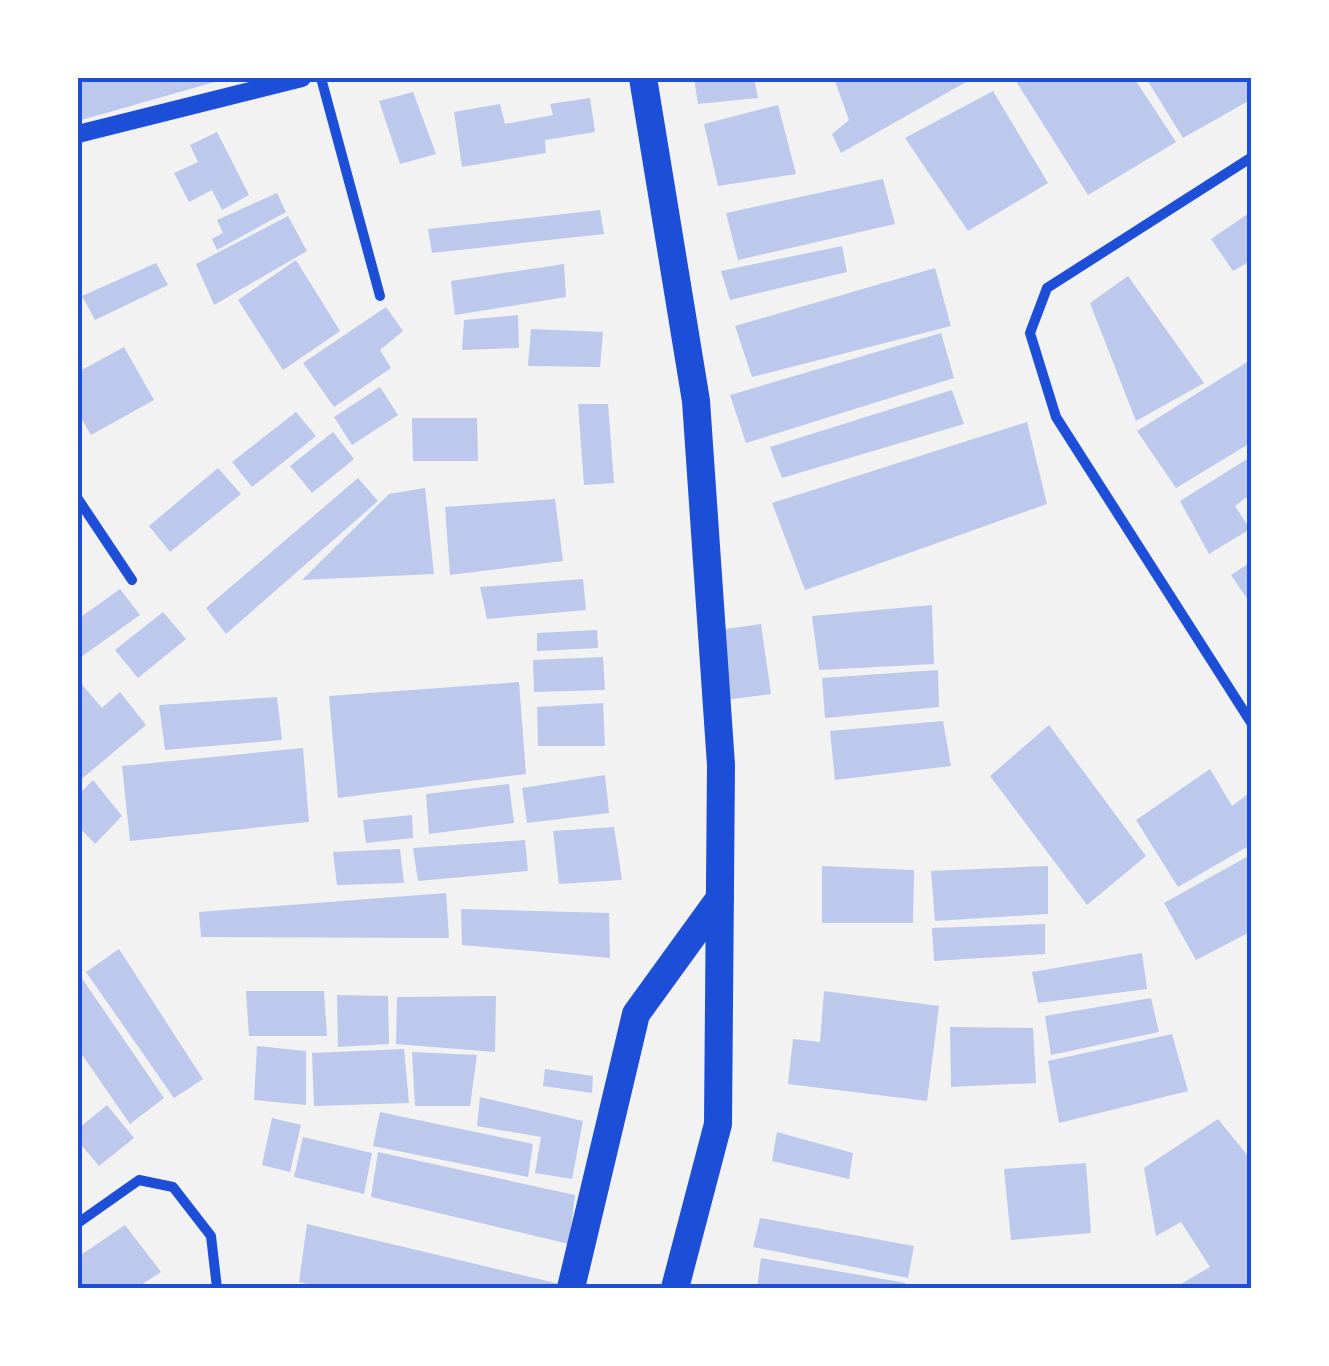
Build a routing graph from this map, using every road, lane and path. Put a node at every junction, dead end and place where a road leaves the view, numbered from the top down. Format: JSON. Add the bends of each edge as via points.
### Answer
{"nodes":[{"id":1,"x":302,"y":78,"type":"edge"},
{"id":2,"x":322,"y":78,"type":"edge"},
{"id":3,"x":643,"y":78,"type":"edge"},
{"id":4,"x":78,"y":134,"type":"edge"},
{"id":5,"x":1252,"y":157,"type":"edge"},
{"id":6,"x":380,"y":296,"type":"dead end"},
{"id":7,"x":78,"y":499,"type":"edge"},
{"id":8,"x":132,"y":580,"type":"dead end"},
{"id":9,"x":1252,"y":724,"type":"edge"},
{"id":10,"x":720,"y":898,"type":"junction"},
{"id":11,"x":78,"y":1222,"type":"edge"},
{"id":12,"x":217,"y":1288,"type":"edge"},
{"id":13,"x":570,"y":1288,"type":"edge"},
{"id":14,"x":675,"y":1288,"type":"edge"}],
"edges":[{"from":1,"to":4,"type":"street"},
{"from":2,"to":6,"type":"street"},
{"from":3,"to":10,"type":"highway","via":[[696,401],[721,765]]},
{"from":5,"to":9,"type":"street","via":[[1047,288],[1030,333],[1056,417]]},
{"from":7,"to":8,"type":"street"},
{"from":10,"to":13,"type":"highway","via":[[636,1014]]},
{"from":10,"to":14,"type":"highway","via":[[718,1124]]},
{"from":11,"to":12,"type":"street","via":[[138,1180],[174,1187],[212,1236]]}]}
